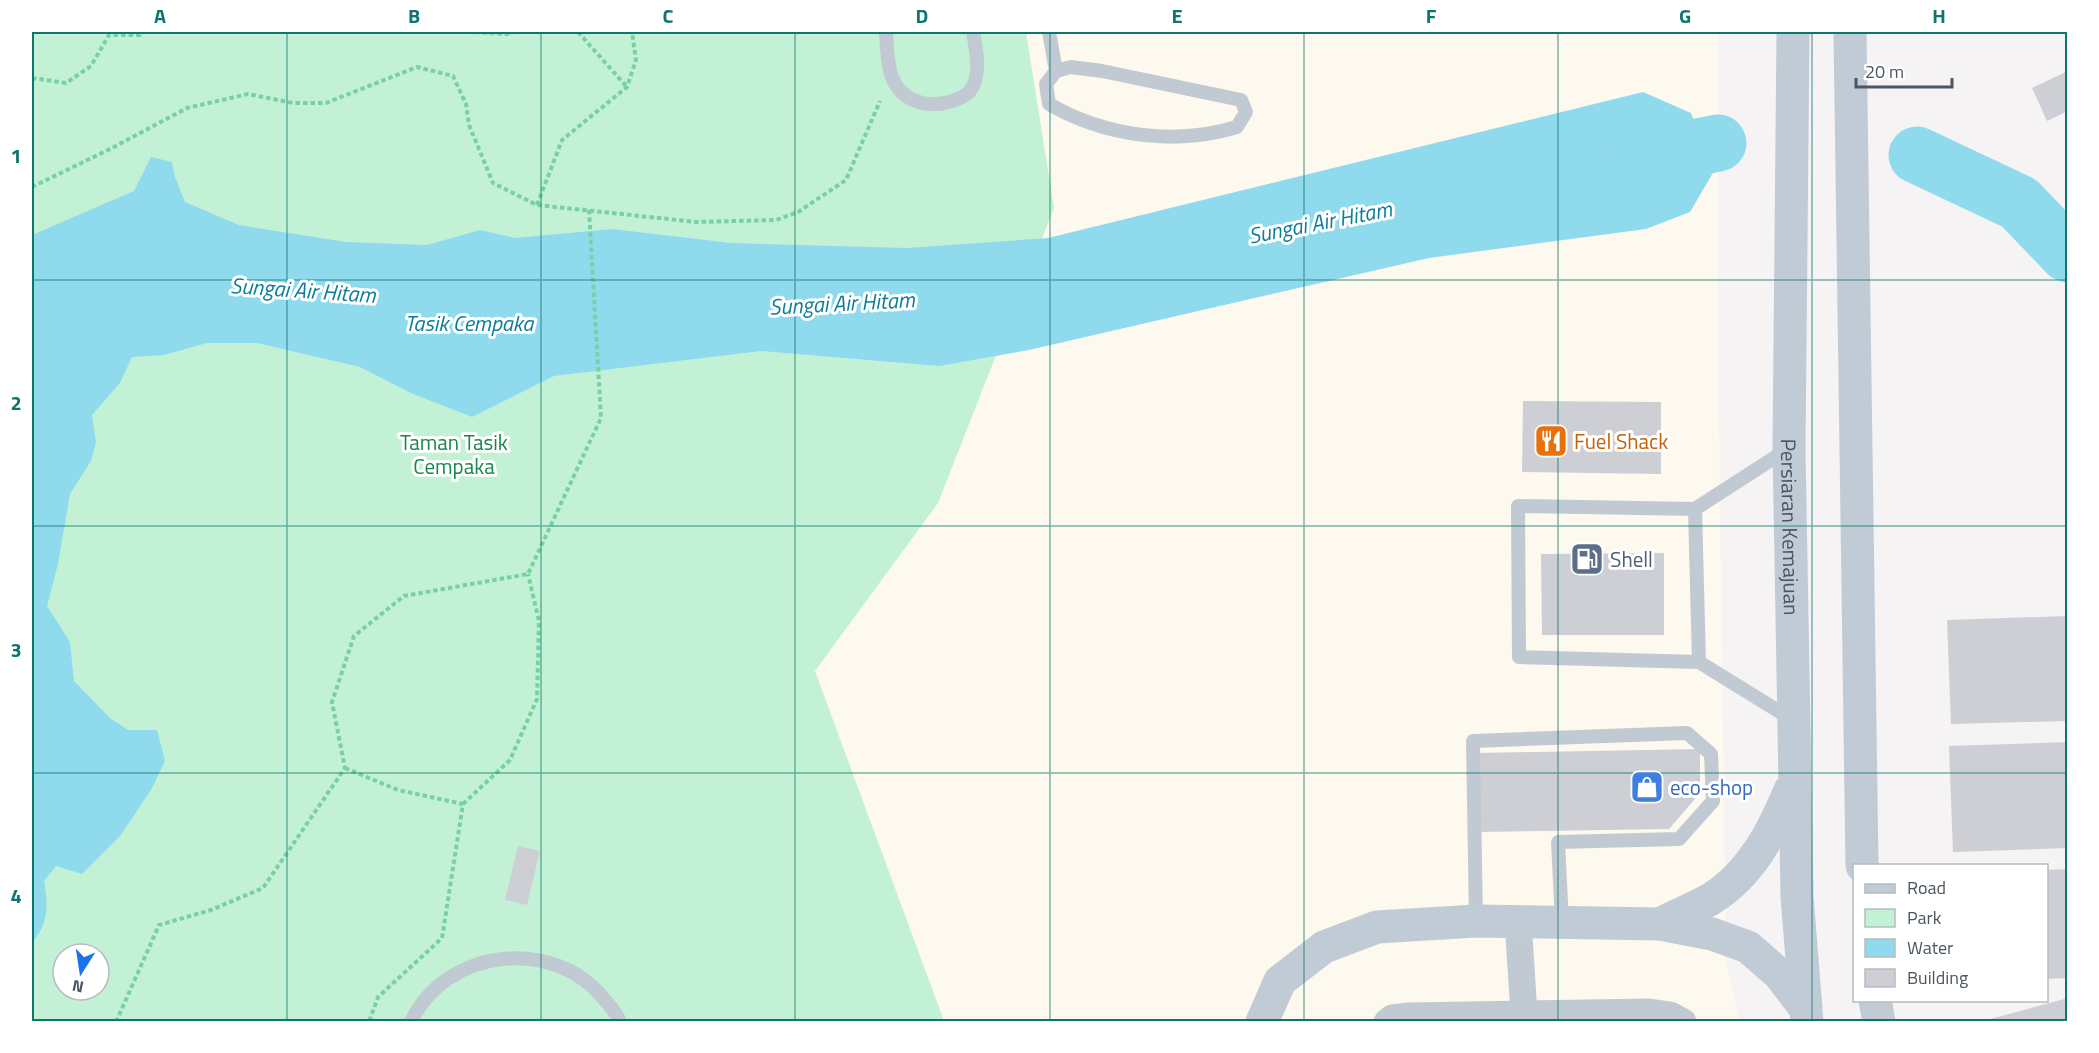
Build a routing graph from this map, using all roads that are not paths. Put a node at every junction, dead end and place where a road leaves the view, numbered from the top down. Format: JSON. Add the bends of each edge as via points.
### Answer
{"nodes":[{"id":1,"x":886,"y":32,"type":"edge"},
{"id":2,"x":973,"y":32,"type":"edge"},
{"id":3,"x":1049,"y":32,"type":"edge"},
{"id":4,"x":1850,"y":32,"type":"edge"},
{"id":5,"x":1793,"y":35,"type":"edge"},
{"id":6,"x":1056,"y":71,"type":"junction"},
{"id":7,"x":1789,"y":449,"type":"junction"},
{"id":8,"x":1695,"y":509,"type":"junction"},
{"id":9,"x":1699,"y":662,"type":"junction"},
{"id":10,"x":1794,"y":721,"type":"junction"},
{"id":11,"x":1795,"y":778,"type":"junction"},
{"id":12,"x":1862,"y":864,"type":"edge"},
{"id":13,"x":1476,"y":921,"type":"junction"},
{"id":14,"x":1518,"y":921,"type":"junction"},
{"id":15,"x":1562,"y":922,"type":"junction"},
{"id":16,"x":1660,"y":924,"type":"junction"},
{"id":17,"x":1875,"y":1002,"type":"edge"},
{"id":18,"x":1806,"y":1015,"type":"edge"},
{"id":19,"x":1524,"y":1018,"type":"edge"},
{"id":20,"x":411,"y":1022,"type":"edge"},
{"id":21,"x":620,"y":1022,"type":"edge"},
{"id":22,"x":1262,"y":1022,"type":"edge"},
{"id":23,"x":1387,"y":1022,"type":"edge"},
{"id":24,"x":1683,"y":1022,"type":"edge"},
{"id":25,"x":1879,"y":1022,"type":"edge"}],
"edges":[{"from":1,"to":2,"type":"lane","via":[[892,76],[901,93],[915,102],[931,105],[956,101],[970,90],[977,62]]},
{"from":3,"to":6,"type":"lane"},
{"from":4,"to":12,"type":"main road"},
{"from":5,"to":7,"type":"main road","name":"Persiaran Kemajuan"},
{"from":6,"to":6,"type":"lane","via":[[1071,67],[1102,71],[1241,100],[1246,112],[1237,127],[1214,134],[1162,137],[1106,129],[1071,117],[1049,104],[1046,84]]},
{"from":7,"to":8,"type":"lane"},
{"from":7,"to":10,"type":"main road","name":"Persiaran Kemajuan"},
{"from":8,"to":9,"type":"lane"},
{"from":8,"to":9,"type":"lane","via":[[1518,506],[1519,657]]},
{"from":9,"to":10,"type":"lane"},
{"from":10,"to":11,"type":"main road","name":"Persiaran Kemajuan"},
{"from":11,"to":16,"type":"main road","via":[[1773,830],[1747,868],[1712,898]]},
{"from":11,"to":18,"type":"main road","name":"Persiaran Kemajuan","via":[[1797,896]]},
{"from":13,"to":14,"type":"main road"},
{"from":13,"to":15,"type":"lane","via":[[1473,741],[1687,733],[1711,754],[1713,801],[1679,839],[1558,842]]},
{"from":13,"to":22,"type":"main road","via":[[1377,927],[1324,947],[1280,981]]},
{"from":14,"to":15,"type":"main road"},
{"from":14,"to":19,"type":"street"},
{"from":15,"to":16,"type":"main road"},
{"from":16,"to":18,"type":"main road","via":[[1712,934],[1748,947],[1779,974]]},
{"from":17,"to":25,"type":"main road"},
{"from":19,"to":23,"type":"street","via":[[1409,1016]]},
{"from":19,"to":24,"type":"street","via":[[1649,1012],[1670,1015]]},
{"from":20,"to":21,"type":"lane","via":[[418,1006],[448,978],[485,960],[526,957],[565,968],[596,989]]}]}
